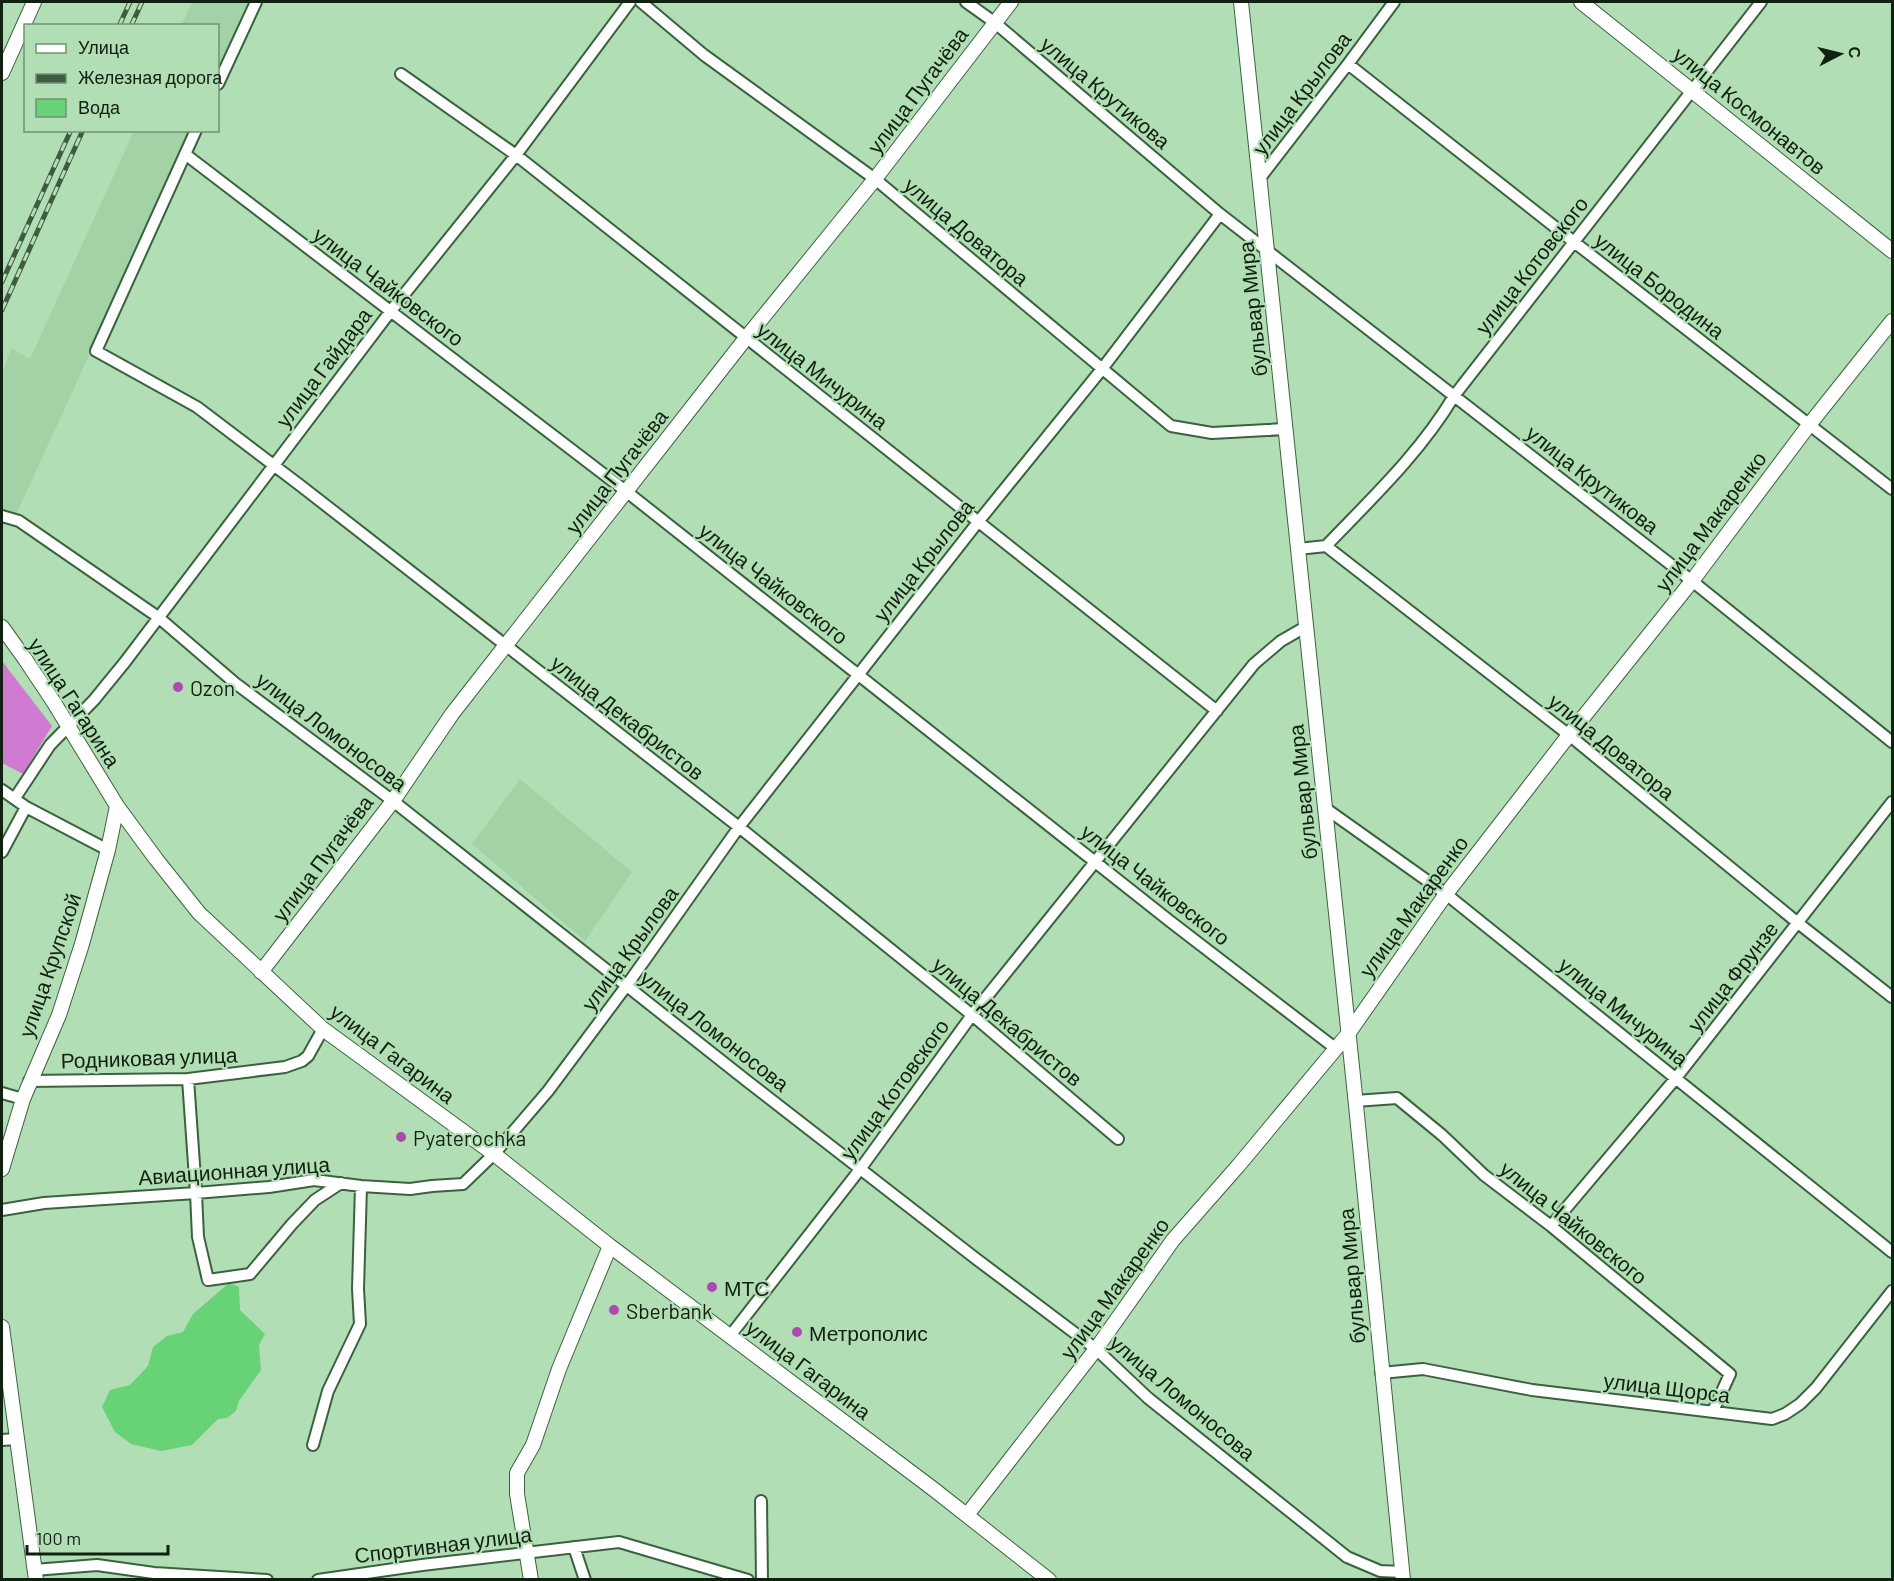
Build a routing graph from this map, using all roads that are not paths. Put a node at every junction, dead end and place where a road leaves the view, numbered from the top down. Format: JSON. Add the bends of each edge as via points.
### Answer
{"nodes":[{"id":1,"x":34,"y":2,"type":"edge"},
{"id":2,"x":256,"y":2,"type":"edge"},
{"id":3,"x":630,"y":2,"type":"edge"},
{"id":4,"x":641,"y":2,"type":"edge"},
{"id":5,"x":966,"y":2,"type":"edge"},
{"id":6,"x":1011,"y":2,"type":"edge"},
{"id":7,"x":1241,"y":2,"type":"edge"},
{"id":8,"x":1394,"y":2,"type":"edge"},
{"id":9,"x":1581,"y":2,"type":"edge"},
{"id":10,"x":1761,"y":2,"type":"edge"},
{"id":11,"x":994,"y":22,"type":"junction"},
{"id":12,"x":24,"y":24,"type":"edge"},
{"id":13,"x":24,"y":24,"type":"edge"},
{"id":14,"x":1348,"y":64,"type":"junction"},
{"id":15,"x":2,"y":73,"type":"edge"},
{"id":16,"x":401,"y":74,"type":"dead end"},
{"id":17,"x":219,"y":82,"type":"edge"},
{"id":18,"x":1691,"y":91,"type":"junction"},
{"id":19,"x":195,"y":132,"type":"edge"},
{"id":20,"x":185,"y":154,"type":"junction"},
{"id":21,"x":516,"y":155,"type":"junction"},
{"id":22,"x":1260,"y":178,"type":"junction"},
{"id":23,"x":875,"y":179,"type":"junction"},
{"id":24,"x":1220,"y":214,"type":"junction"},
{"id":25,"x":1574,"y":242,"type":"junction"},
{"id":26,"x":1267,"y":251,"type":"junction"},
{"id":27,"x":1893,"y":251,"type":"edge"},
{"id":28,"x":390,"y":312,"type":"junction"},
{"id":29,"x":1893,"y":321,"type":"edge"},
{"id":30,"x":746,"y":338,"type":"junction"},
{"id":31,"x":1102,"y":369,"type":"junction"},
{"id":32,"x":1454,"y":396,"type":"junction"},
{"id":33,"x":1809,"y":425,"type":"junction"},
{"id":34,"x":1286,"y":429,"type":"junction"},
{"id":35,"x":274,"y":466,"type":"junction"},
{"id":36,"x":1893,"y":489,"type":"edge"},
{"id":37,"x":627,"y":492,"type":"junction"},
{"id":38,"x":2,"y":516,"type":"edge"},
{"id":39,"x":978,"y":522,"type":"junction"},
{"id":40,"x":1326,"y":546,"type":"junction"},
{"id":41,"x":1298,"y":549,"type":"junction"},
{"id":42,"x":1692,"y":581,"type":"junction"},
{"id":43,"x":158,"y":617,"type":"junction"},
{"id":44,"x":1306,"y":626,"type":"junction"},
{"id":45,"x":2,"y":627,"type":"edge"},
{"id":46,"x":505,"y":647,"type":"junction"},
{"id":47,"x":859,"y":674,"type":"junction"},
{"id":48,"x":1217,"y":711,"type":"junction"},
{"id":49,"x":68,"y":726,"type":"junction"},
{"id":50,"x":1569,"y":735,"type":"junction"},
{"id":51,"x":1893,"y":742,"type":"edge"},
{"id":52,"x":2,"y":791,"type":"edge"},
{"id":53,"x":15,"y":798,"type":"junction"},
{"id":54,"x":393,"y":801,"type":"junction"},
{"id":55,"x":1893,"y":802,"type":"edge"},
{"id":56,"x":117,"y":806,"type":"junction"},
{"id":57,"x":26,"y":807,"type":"junction"},
{"id":58,"x":1325,"y":808,"type":"junction"},
{"id":59,"x":739,"y":827,"type":"junction"},
{"id":60,"x":108,"y":850,"type":"junction"},
{"id":61,"x":2,"y":852,"type":"edge"},
{"id":62,"x":1097,"y":861,"type":"junction"},
{"id":63,"x":1446,"y":894,"type":"junction"},
{"id":64,"x":1798,"y":923,"type":"junction"},
{"id":65,"x":261,"y":972,"type":"junction"},
{"id":66,"x":627,"y":985,"type":"junction"},
{"id":67,"x":1893,"y":997,"type":"edge"},
{"id":68,"x":972,"y":1015,"type":"junction"},
{"id":69,"x":323,"y":1029,"type":"junction"},
{"id":70,"x":1348,"y":1034,"type":"junction"},
{"id":71,"x":1335,"y":1048,"type":"junction"},
{"id":72,"x":1676,"y":1078,"type":"junction"},
{"id":73,"x":188,"y":1080,"type":"junction"},
{"id":74,"x":29,"y":1081,"type":"junction"},
{"id":75,"x":2,"y":1093,"type":"edge"},
{"id":76,"x":23,"y":1099,"type":"junction"},
{"id":77,"x":1355,"y":1101,"type":"junction"},
{"id":78,"x":1118,"y":1139,"type":"dead end"},
{"id":79,"x":494,"y":1154,"type":"junction"},
{"id":80,"x":861,"y":1168,"type":"junction"},
{"id":81,"x":2,"y":1169,"type":"edge"},
{"id":82,"x":341,"y":1182,"type":"junction"},
{"id":83,"x":360,"y":1186,"type":"junction"},
{"id":84,"x":196,"y":1193,"type":"junction"},
{"id":85,"x":2,"y":1210,"type":"edge"},
{"id":86,"x":1551,"y":1226,"type":"junction"},
{"id":87,"x":610,"y":1245,"type":"junction"},
{"id":88,"x":1893,"y":1252,"type":"edge"},
{"id":89,"x":1893,"y":1291,"type":"edge"},
{"id":90,"x":2,"y":1327,"type":"edge"},
{"id":91,"x":730,"y":1336,"type":"junction"},
{"id":92,"x":1096,"y":1350,"type":"junction"},
{"id":93,"x":1381,"y":1373,"type":"junction"},
{"id":94,"x":6,"y":1399,"type":"edge"},
{"id":95,"x":1713,"y":1411,"type":"junction"},
{"id":96,"x":16,"y":1439,"type":"junction"},
{"id":97,"x":2,"y":1440,"type":"edge"},
{"id":98,"x":313,"y":1445,"type":"dead end"},
{"id":99,"x":761,"y":1501,"type":"dead end"},
{"id":100,"x":967,"y":1515,"type":"junction"},
{"id":101,"x":574,"y":1548,"type":"junction"},
{"id":102,"x":526,"y":1553,"type":"junction"},
{"id":103,"x":35,"y":1575,"type":"edge"},
{"id":104,"x":155,"y":1576,"type":"edge"},
{"id":105,"x":1402,"y":1576,"type":"edge"},
{"id":106,"x":329,"y":1579,"type":"edge"},
{"id":107,"x":267,"y":1580,"type":"edge"},
{"id":108,"x":318,"y":1580,"type":"edge"},
{"id":109,"x":531,"y":1580,"type":"edge"},
{"id":110,"x":585,"y":1580,"type":"edge"},
{"id":111,"x":748,"y":1580,"type":"edge"},
{"id":112,"x":762,"y":1580,"type":"edge"},
{"id":113,"x":1049,"y":1580,"type":"edge"}],
"edges":[{"from":1,"to":12,"type":"street"},
{"from":2,"to":17,"type":"street"},
{"from":3,"to":21,"type":"street","name":"улица Гайдара"},
{"from":4,"to":23,"type":"street","name":"улица Доватора","via":[[704,56]]},
{"from":5,"to":11,"type":"street","name":"улица Крутикова"},
{"from":6,"to":11,"type":"street","name":"улица Пугачёва"},
{"from":7,"to":22,"type":"street","name":"бульвар Мира"},
{"from":8,"to":14,"type":"street","name":"улица Крылова"},
{"from":9,"to":18,"type":"street","name":"улица Космонавтов"},
{"from":10,"to":18,"type":"street","name":"улица Котовского"},
{"from":11,"to":23,"type":"street","name":"улица Пугачёва"},
{"from":11,"to":24,"type":"street","name":"улица Крутикова"},
{"from":13,"to":15,"type":"street"},
{"from":14,"to":22,"type":"street","name":"улица Крылова"},
{"from":14,"to":25,"type":"street","name":"улица Бородина"},
{"from":16,"to":21,"type":"street","name":"улица Мичурина"},
{"from":18,"to":25,"type":"street","name":"улица Котовского"},
{"from":18,"to":27,"type":"street","name":"улица Космонавтов"},
{"from":19,"to":20,"type":"street"},
{"from":20,"to":28,"type":"street","name":"улица Чайковского"},
{"from":20,"to":35,"type":"street","name":"улица Декабристов","via":[[96,351],[197,407]]},
{"from":21,"to":28,"type":"street","name":"улица Гайдара"},
{"from":21,"to":30,"type":"street","name":"улица Мичурина"},
{"from":22,"to":26,"type":"street","name":"бульвар Мира"},
{"from":23,"to":30,"type":"street","name":"улица Пугачёва"},
{"from":23,"to":31,"type":"street","name":"улица Доватора"},
{"from":24,"to":26,"type":"street"},
{"from":24,"to":31,"type":"street","name":"улица Крылова"},
{"from":25,"to":32,"type":"street","name":"улица Котовского"},
{"from":25,"to":33,"type":"street","name":"улица Бородина"},
{"from":26,"to":32,"type":"street","name":"улица Крутикова"},
{"from":26,"to":34,"type":"street","name":"бульвар Мира"},
{"from":28,"to":35,"type":"street","name":"улица Гайдара"},
{"from":28,"to":37,"type":"street","name":"улица Чайковского"},
{"from":29,"to":33,"type":"street","name":"улица Макаренко"},
{"from":30,"to":37,"type":"street","name":"улица Пугачёва"},
{"from":30,"to":39,"type":"street","name":"улица Мичурина"},
{"from":31,"to":34,"type":"street","name":"улица Доватора","via":[[1171,426],[1212,433]]},
{"from":31,"to":39,"type":"street","name":"улица Крылова"},
{"from":32,"to":40,"type":"street","name":"улица Котовского","via":[[1438,423],[1391,479]]},
{"from":32,"to":42,"type":"street","name":"улица Крутикова"},
{"from":33,"to":36,"type":"street","name":"улица Бородина"},
{"from":33,"to":42,"type":"street","name":"улица Макаренко"},
{"from":34,"to":41,"type":"street","name":"бульвар Мира"},
{"from":35,"to":43,"type":"street","name":"улица Гайдара"},
{"from":35,"to":46,"type":"street","name":"улица Декабристов"},
{"from":37,"to":46,"type":"street","name":"улица Пугачёва"},
{"from":37,"to":47,"type":"street","name":"улица Чайковского"},
{"from":38,"to":43,"type":"street","name":"улица Ломоносова","via":[[19,521]]},
{"from":39,"to":47,"type":"street","name":"улица Крылова"},
{"from":39,"to":48,"type":"street","name":"улица Мичурина"},
{"from":40,"to":41,"type":"street"},
{"from":40,"to":50,"type":"street","name":"улица Доватора"},
{"from":41,"to":44,"type":"street","name":"бульвар Мира"},
{"from":42,"to":50,"type":"street","name":"улица Макаренко"},
{"from":42,"to":51,"type":"street","name":"улица Крутикова"},
{"from":43,"to":49,"type":"street","name":"улица Гайдара","via":[[94,700]]},
{"from":43,"to":54,"type":"street","name":"улица Ломоносова","via":[[235,683]]},
{"from":44,"to":48,"type":"street","name":"улица Котовского","via":[[1254,664]]},
{"from":44,"to":58,"type":"street","name":"бульвар Мира"},
{"from":45,"to":49,"type":"street","name":"улица Гагарина"},
{"from":46,"to":54,"type":"street","name":"улица Пугачёва","via":[[452,714]]},
{"from":46,"to":59,"type":"street","name":"улица Декабристов"},
{"from":47,"to":59,"type":"street","name":"улица Крылова"},
{"from":47,"to":62,"type":"street","name":"улица Чайковского"},
{"from":48,"to":62,"type":"street","name":"улица Котовского"},
{"from":49,"to":53,"type":"street","name":"улица Гайдара","via":[[50,745]]},
{"from":49,"to":56,"type":"street","name":"улица Гагарина"},
{"from":50,"to":63,"type":"street","name":"улица Макаренко"},
{"from":50,"to":64,"type":"street","name":"улица Доватора"},
{"from":52,"to":53,"type":"street"},
{"from":53,"to":57,"type":"street"},
{"from":54,"to":65,"type":"street","name":"улица Пугачёва"},
{"from":54,"to":66,"type":"street","name":"улица Ломоносова"},
{"from":55,"to":64,"type":"street","name":"улица Фрунзе"},
{"from":56,"to":60,"type":"street","name":"улица Крупской"},
{"from":56,"to":65,"type":"street","name":"улица Гагарина","via":[[199,912]]},
{"from":57,"to":60,"type":"street"},
{"from":57,"to":61,"type":"street"},
{"from":58,"to":63,"type":"street","name":"улица Мичурина"},
{"from":58,"to":70,"type":"street","name":"бульвар Мира"},
{"from":59,"to":66,"type":"street","name":"улица Крылова"},
{"from":59,"to":68,"type":"street","name":"улица Декабристов"},
{"from":60,"to":74,"type":"street","name":"улица Крупской","via":[[58,1015]]},
{"from":62,"to":68,"type":"street","name":"улица Котовского"},
{"from":62,"to":71,"type":"street","name":"улица Чайковского"},
{"from":63,"to":70,"type":"street","name":"улица Макаренко"},
{"from":63,"to":72,"type":"street","name":"улица Мичурина"},
{"from":64,"to":67,"type":"street","name":"улица Доватора"},
{"from":64,"to":72,"type":"street","name":"улица Фрунзе"},
{"from":65,"to":69,"type":"street","name":"улица Гагарина"},
{"from":66,"to":79,"type":"street","name":"улица Крылова","via":[[548,1091]]},
{"from":66,"to":80,"type":"street","name":"улица Ломоносова"},
{"from":68,"to":78,"type":"street","name":"улица Декабристов"},
{"from":68,"to":80,"type":"street","name":"улица Котовского"},
{"from":69,"to":73,"type":"street","name":"Родниковая улица","via":[[308,1056],[294,1065]]},
{"from":69,"to":79,"type":"street","name":"улица Гагарина"},
{"from":70,"to":71,"type":"street","name":"улица Макаренко"},
{"from":70,"to":77,"type":"street","name":"бульвар Мира"},
{"from":71,"to":92,"type":"street","name":"улица Макаренко","via":[[1173,1240]]},
{"from":72,"to":86,"type":"street","name":"улица Фрунзе"},
{"from":72,"to":88,"type":"street","name":"улица Мичурина"},
{"from":73,"to":74,"type":"street","name":"Родниковая улица"},
{"from":73,"to":84,"type":"street"},
{"from":74,"to":76,"type":"street","name":"улица Крупской"},
{"from":75,"to":76,"type":"street"},
{"from":76,"to":81,"type":"street","name":"улица Крупской"},
{"from":77,"to":86,"type":"street","name":"улица Чайковского","via":[[1397,1098],[1484,1175]]},
{"from":77,"to":93,"type":"street","name":"бульвар Мира"},
{"from":79,"to":83,"type":"street","name":"Авиационная улица","via":[[463,1184],[410,1189]]},
{"from":79,"to":87,"type":"street","name":"улица Гагарина"},
{"from":80,"to":91,"type":"street","name":"улица Котовского"},
{"from":80,"to":92,"type":"street","name":"улица Ломоносова"},
{"from":82,"to":83,"type":"street","name":"Авиационная улица"},
{"from":82,"to":84,"type":"street","name":"Авиационная улица","via":[[314,1180]]},
{"from":82,"to":84,"type":"street","via":[[315,1200],[250,1274],[208,1280],[198,1237]]},
{"from":83,"to":98,"type":"street","via":[[360,1324],[328,1391]]},
{"from":84,"to":85,"type":"street","name":"Авиационная улица","via":[[44,1203]]},
{"from":86,"to":95,"type":"street","name":"улица Чайковского","via":[[1730,1374]]},
{"from":87,"to":91,"type":"street","name":"улица Гагарина"},
{"from":87,"to":102,"type":"street","via":[[559,1369],[533,1445],[517,1473]]},
{"from":89,"to":95,"type":"street","name":"улица Щорса","via":[[1816,1388],[1785,1414],[1772,1419]]},
{"from":90,"to":94,"type":"street"},
{"from":91,"to":100,"type":"street","name":"улица Гагарина"},
{"from":92,"to":100,"type":"street","name":"улица Макаренко"},
{"from":92,"to":105,"type":"street","name":"улица Ломоносова","via":[[1148,1398],[1347,1557]]},
{"from":93,"to":95,"type":"street","name":"улица Щорса","via":[[1423,1369],[1532,1390]]},
{"from":93,"to":105,"type":"street","name":"бульвар Мира"},
{"from":94,"to":96,"type":"street"},
{"from":96,"to":97,"type":"street"},
{"from":96,"to":103,"type":"street"},
{"from":99,"to":112,"type":"street"},
{"from":100,"to":113,"type":"street","name":"улица Гагарина"},
{"from":101,"to":102,"type":"street","name":"Спортивная улица"},
{"from":101,"to":110,"type":"street"},
{"from":101,"to":111,"type":"street","name":"Спортивная улица","via":[[619,1542]]},
{"from":102,"to":106,"type":"street","name":"Спортивная улица"},
{"from":102,"to":109,"type":"street"},
{"from":103,"to":104,"type":"street","via":[[97,1565]]},
{"from":104,"to":107,"type":"street"},
{"from":106,"to":108,"type":"street","name":"Спортивная улица"}]}
